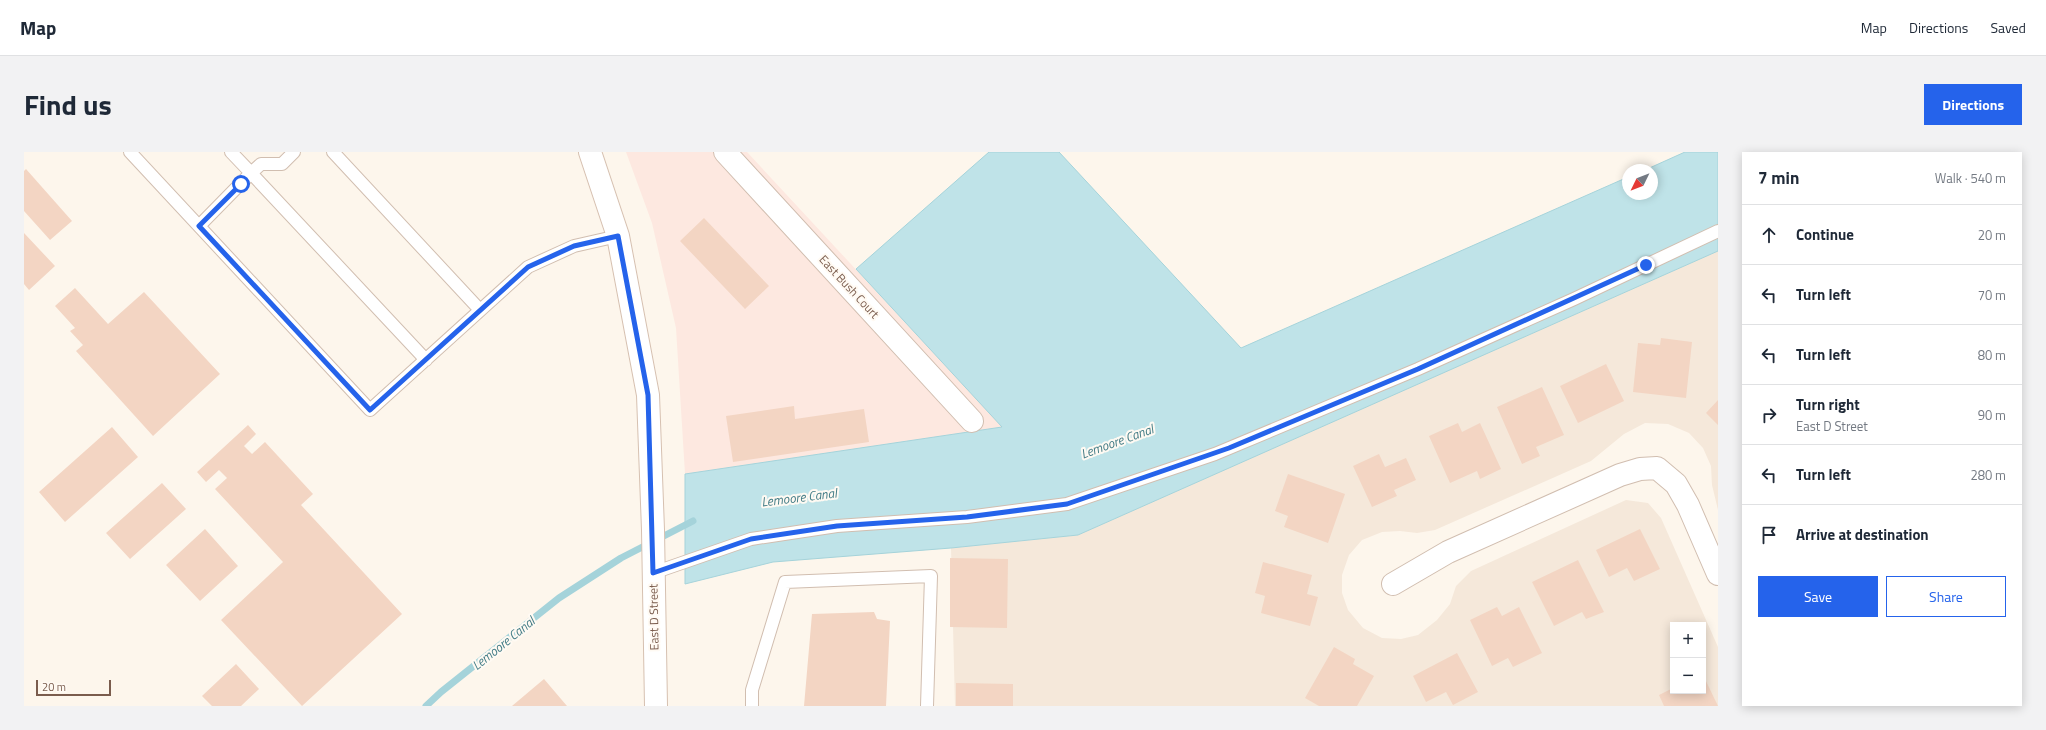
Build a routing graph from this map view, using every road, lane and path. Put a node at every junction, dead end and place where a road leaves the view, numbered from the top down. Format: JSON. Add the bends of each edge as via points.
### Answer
{"nodes":[{"id":1,"x":130,"y":152,"type":"edge"},
{"id":2,"x":231,"y":152,"type":"edge"},
{"id":3,"x":294,"y":152,"type":"edge"},
{"id":4,"x":333,"y":152,"type":"edge"},
{"id":5,"x":590,"y":152,"type":"edge"},
{"id":6,"x":725,"y":152,"type":"edge"},
{"id":7,"x":261,"y":158,"type":"edge"},
{"id":8,"x":251,"y":173,"type":"junction"},
{"id":9,"x":199,"y":226,"type":"junction"},
{"id":10,"x":1718,"y":231,"type":"edge"},
{"id":11,"x":618,"y":236,"type":"junction"},
{"id":12,"x":480,"y":310,"type":"junction"},
{"id":13,"x":426,"y":360,"type":"junction"},
{"id":14,"x":972,"y":422,"type":"dead end"},
{"id":15,"x":653,"y":573,"type":"junction"},
{"id":16,"x":1718,"y":574,"type":"edge"},
{"id":17,"x":1393,"y":584,"type":"dead end"},
{"id":18,"x":656,"y":706,"type":"edge"},
{"id":19,"x":752,"y":706,"type":"edge"},
{"id":20,"x":927,"y":706,"type":"edge"}],
"edges":[{"from":1,"to":9,"type":"lane"},
{"from":2,"to":8,"type":"lane"},
{"from":3,"to":7,"type":"lane","via":[[282,164]]},
{"from":4,"to":12,"type":"lane"},
{"from":5,"to":11,"type":"street","name":"East D Street"},
{"from":6,"to":14,"type":"street","name":"East Bush Court"},
{"from":7,"to":8,"type":"lane"},
{"from":8,"to":9,"type":"lane"},
{"from":8,"to":13,"type":"lane"},
{"from":9,"to":13,"type":"lane","via":[[370,410]]},
{"from":10,"to":15,"type":"lane","via":[[1411,372],[1215,454],[1067,504],[967,517],[837,526],[751,539]]},
{"from":11,"to":12,"type":"lane","via":[[574,246],[528,267]]},
{"from":11,"to":15,"type":"street","name":"East D Street","via":[[648,395]]},
{"from":12,"to":13,"type":"lane"},
{"from":15,"to":18,"type":"street","name":"East D Street"},
{"from":16,"to":17,"type":"street","via":[[1676,484],[1657,468],[1620,475],[1448,552]]},
{"from":19,"to":20,"type":"lane","via":[[752,690],[784,582],[931,576]]}]}
